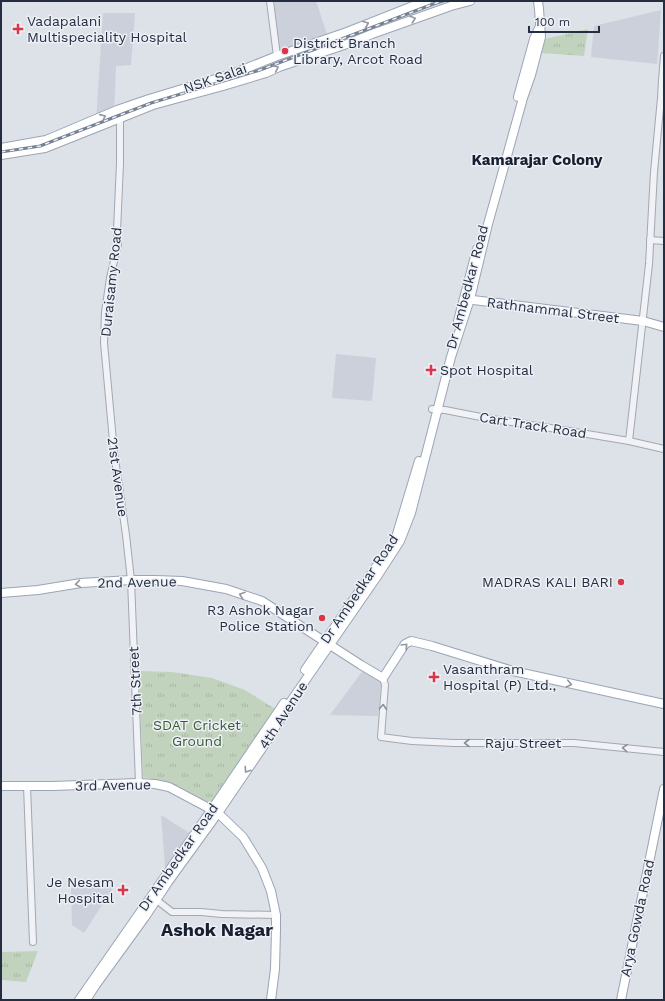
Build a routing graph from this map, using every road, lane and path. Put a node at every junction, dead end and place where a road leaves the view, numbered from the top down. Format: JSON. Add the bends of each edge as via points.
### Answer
{"nodes":[{"id":1,"x":270,"y":1,"type":"edge"},
{"id":2,"x":427,"y":1,"type":"edge"},
{"id":3,"x":470,"y":1,"type":"edge"},
{"id":4,"x":538,"y":1,"type":"edge"},
{"id":5,"x":539,"y":27,"type":"junction"},
{"id":6,"x":277,"y":56,"type":"junction"},
{"id":7,"x":664,"y":56,"type":"edge"},
{"id":8,"x":253,"y":66,"type":"junction"},
{"id":9,"x":255,"y":76,"type":"junction"},
{"id":10,"x":118,"y":114,"type":"junction"},
{"id":11,"x":1,"y":148,"type":"edge"},
{"id":12,"x":1,"y":155,"type":"edge"},
{"id":13,"x":650,"y":240,"type":"junction"},
{"id":14,"x":664,"y":241,"type":"edge"},
{"id":15,"x":467,"y":299,"type":"junction"},
{"id":16,"x":643,"y":321,"type":"junction"},
{"id":17,"x":664,"y":327,"type":"edge"},
{"id":18,"x":106,"y":374,"type":"joint"},
{"id":19,"x":434,"y":409,"type":"junction"},
{"id":20,"x":629,"y":441,"type":"junction"},
{"id":21,"x":664,"y":449,"type":"edge"},
{"id":22,"x":131,"y":580,"type":"junction"},
{"id":23,"x":1,"y":593,"type":"edge"},
{"id":24,"x":327,"y":642,"type":"junction"},
{"id":25,"x":383,"y":678,"type":"junction"},
{"id":26,"x":664,"y":704,"type":"edge"},
{"id":27,"x":664,"y":752,"type":"edge"},
{"id":28,"x":139,"y":783,"type":"junction"},
{"id":29,"x":1,"y":786,"type":"edge"},
{"id":30,"x":27,"y":786,"type":"junction"},
{"id":31,"x":664,"y":789,"type":"edge"},
{"id":32,"x":215,"y":811,"type":"junction"},
{"id":33,"x":154,"y":897,"type":"junction"},
{"id":34,"x":276,"y":915,"type":"junction"},
{"id":35,"x":33,"y":942,"type":"dead end"},
{"id":36,"x":79,"y":1000,"type":"edge"},
{"id":37,"x":86,"y":1000,"type":"edge"},
{"id":38,"x":271,"y":1000,"type":"edge"},
{"id":39,"x":621,"y":1000,"type":"edge"}],
"edges":[{"from":1,"to":6,"type":"street"},
{"from":6,"to":2,"type":"main road","name":"NSK Salai","one_way":true},
{"from":9,"to":3,"type":"main road","one_way":true},
{"from":4,"to":5,"type":"main road","name":"Dr Ambedkar Road"},
{"from":5,"to":15,"type":"main road","name":"Dr Ambedkar Road"},
{"from":5,"to":15,"type":"main road","name":"Dr Ambedkar Road","via":[[537,52]]},
{"from":6,"to":8,"type":"main road","name":"NSK Salai"},
{"from":7,"to":13,"type":"street"},
{"from":8,"to":9,"type":"main road"},
{"from":8,"to":10,"type":"main road","name":"NSK Salai","via":[[149,99]]},
{"from":9,"to":10,"type":"main road"},
{"from":11,"to":10,"type":"main road","name":"NSK Salai","one_way":true,"via":[[46,140]]},
{"from":10,"to":12,"type":"main road","via":[[45,148]]},
{"from":10,"to":18,"type":"street","name":"Duraisamy Road","via":[[118,244],[105,312]]},
{"from":13,"to":14,"type":"street"},
{"from":13,"to":16,"type":"street"},
{"from":15,"to":16,"type":"main road","name":"Rathnammal Street"},
{"from":15,"to":19,"type":"main road","name":"Dr Ambedkar Road"},
{"from":16,"to":17,"type":"main road","name":"Rathnammal Street"},
{"from":16,"to":20,"type":"street"},
{"from":18,"to":22,"type":"street","name":"21st Avenue"},
{"from":19,"to":20,"type":"street","name":"Cart Track Road"},
{"from":19,"to":24,"type":"main road","name":"Dr Ambedkar Road","via":[[397,536]]},
{"from":20,"to":21,"type":"street","name":"Cart Track Road"},
{"from":22,"to":23,"type":"main road","name":"2nd Avenue","one_way":true},
{"from":24,"to":22,"type":"main road","name":"2nd Avenue","one_way":true,"via":[[262,601],[226,589],[182,581]]},
{"from":22,"to":28,"type":"street","name":"7th Street"},
{"from":24,"to":25,"type":"main road","name":"2nd Avenue"},
{"from":24,"to":32,"type":"main road","name":"4th Avenue","via":[[267,741]]},
{"from":25,"to":26,"type":"main road","one_way":true,"via":[[405,644],[411,640],[513,671]]},
{"from":27,"to":25,"type":"street","name":"Raju Street","one_way":true,"via":[[574,743],[454,743],[381,737],[385,685]]},
{"from":28,"to":30,"type":"main road","name":"3rd Avenue"},
{"from":28,"to":32,"type":"main road","name":"3rd Avenue","via":[[169,788]]},
{"from":29,"to":30,"type":"main road","name":"3rd Avenue"},
{"from":30,"to":35,"type":"street"},
{"from":31,"to":39,"type":"main road","name":"Arya Gowda Road"},
{"from":32,"to":33,"type":"main road","name":"4th Avenue"},
{"from":32,"to":34,"type":"main road","name":"3rd Avenue","via":[[243,837],[262,868],[271,891]]},
{"from":33,"to":34,"type":"street","via":[[172,912]]},
{"from":33,"to":36,"type":"main road","name":"Dr Ambedkar Road"},
{"from":33,"to":37,"type":"main road","name":"4th Avenue","via":[[145,917]]},
{"from":34,"to":38,"type":"main road","name":"3rd Avenue","via":[[275,969]]}]}
